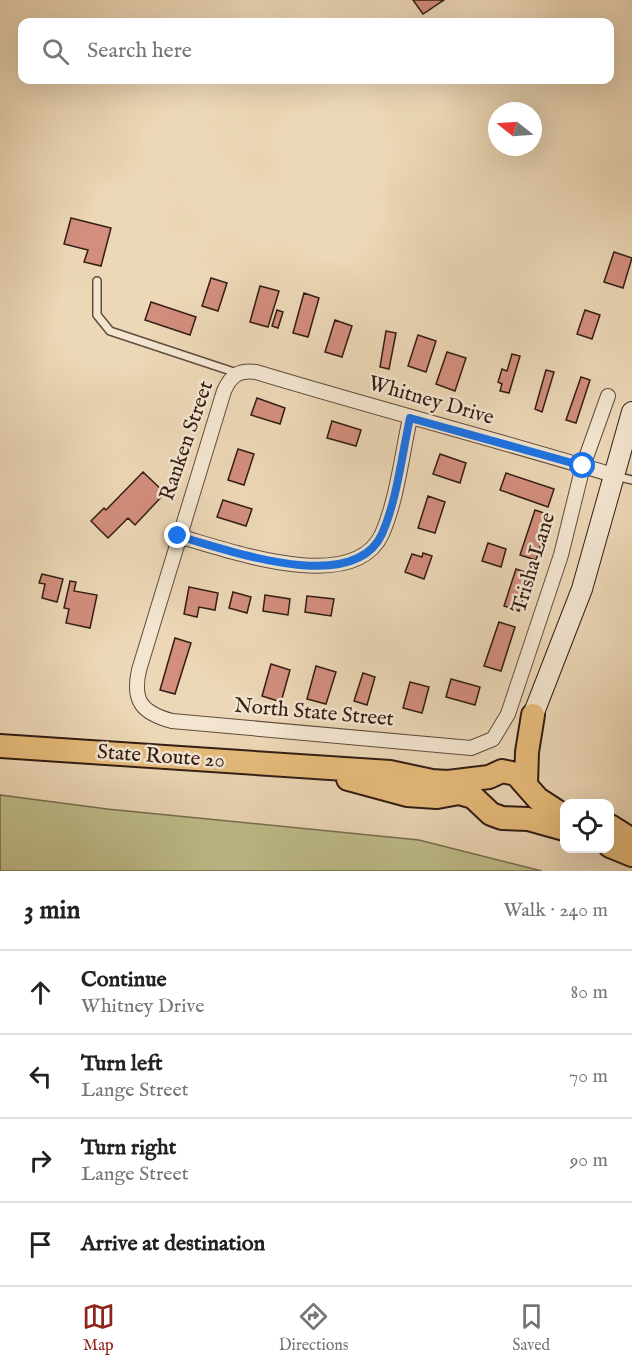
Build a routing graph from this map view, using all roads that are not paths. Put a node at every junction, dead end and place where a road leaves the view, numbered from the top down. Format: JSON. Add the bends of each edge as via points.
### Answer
{"nodes":[{"id":1,"x":97,"y":282,"type":"dead end"},
{"id":2,"x":237,"y":373,"type":"junction"},
{"id":3,"x":608,"y":396,"type":"dead end"},
{"id":4,"x":632,"y":412,"type":"edge"},
{"id":5,"x":410,"y":418,"type":"junction"},
{"id":6,"x":583,"y":466,"type":"junction"},
{"id":7,"x":622,"y":477,"type":"edge"},
{"id":8,"x":178,"y":536,"type":"junction"},
{"id":9,"x":139,"y":699,"type":"joint"},
{"id":10,"x":533,"y":715,"type":"junction"},
{"id":11,"x":493,"y":739,"type":"joint"},
{"id":12,"x":0,"y":746,"type":"edge"},
{"id":13,"x":322,"y":767,"type":"junction"},
{"id":14,"x":495,"y":774,"type":"junction"},
{"id":15,"x":527,"y":786,"type":"junction"},
{"id":16,"x":484,"y":806,"type":"junction"},
{"id":17,"x":560,"y":814,"type":"edge"},
{"id":18,"x":514,"y":817,"type":"junction"},
{"id":19,"x":560,"y":828,"type":"edge"},
{"id":20,"x":614,"y":829,"type":"edge"},
{"id":21,"x":632,"y":840,"type":"edge"},
{"id":22,"x":614,"y":848,"type":"edge"},
{"id":23,"x":632,"y":855,"type":"edge"}],
"edges":[{"from":1,"to":2,"type":"lane","via":[[98,315],[110,331]]},
{"from":2,"to":5,"type":"street","name":"Whitney Drive","via":[[256,372]]},
{"from":2,"to":8,"type":"street","name":"Ranken Street","via":[[224,390]]},
{"from":3,"to":6,"type":"street","name":"Trisha Lane"},
{"from":4,"to":7,"type":"street"},
{"from":5,"to":6,"type":"street","name":"Whitney Drive"},
{"from":5,"to":8,"type":"street","via":[[387,518],[381,535],[363,555],[314,567],[263,559]]},
{"from":6,"to":7,"type":"street","name":"Whitney Drive"},
{"from":6,"to":11,"type":"street","name":"Trisha Lane","via":[[561,555],[508,714]]},
{"from":7,"to":10,"type":"street"},
{"from":8,"to":9,"type":"street","name":"Ranken Street","via":[[139,670]]},
{"from":9,"to":11,"type":"street","name":"North State Street","via":[[141,706],[155,717],[172,721],[471,748]]},
{"from":10,"to":14,"type":"main road","via":[[520,746]]},
{"from":10,"to":15,"type":"main road"},
{"from":12,"to":13,"type":"main road","name":"State Route 20"},
{"from":13,"to":14,"type":"main road","name":"State Route 20","via":[[390,772],[432,781]]},
{"from":13,"to":16,"type":"main road","name":"State Route 20","via":[[345,778],[407,795],[459,793],[473,796]]},
{"from":14,"to":15,"type":"main road","via":[[516,774]]},
{"from":14,"to":16,"type":"main road","via":[[482,790]]},
{"from":15,"to":17,"type":"main road","via":[[546,806]]},
{"from":15,"to":18,"type":"main road","via":[[528,800]]},
{"from":16,"to":18,"type":"main road","name":"State Route 20","via":[[491,814]]},
{"from":18,"to":19,"type":"main road","name":"State Route 20"},
{"from":20,"to":21,"type":"main road"},
{"from":22,"to":23,"type":"main road"}]}
